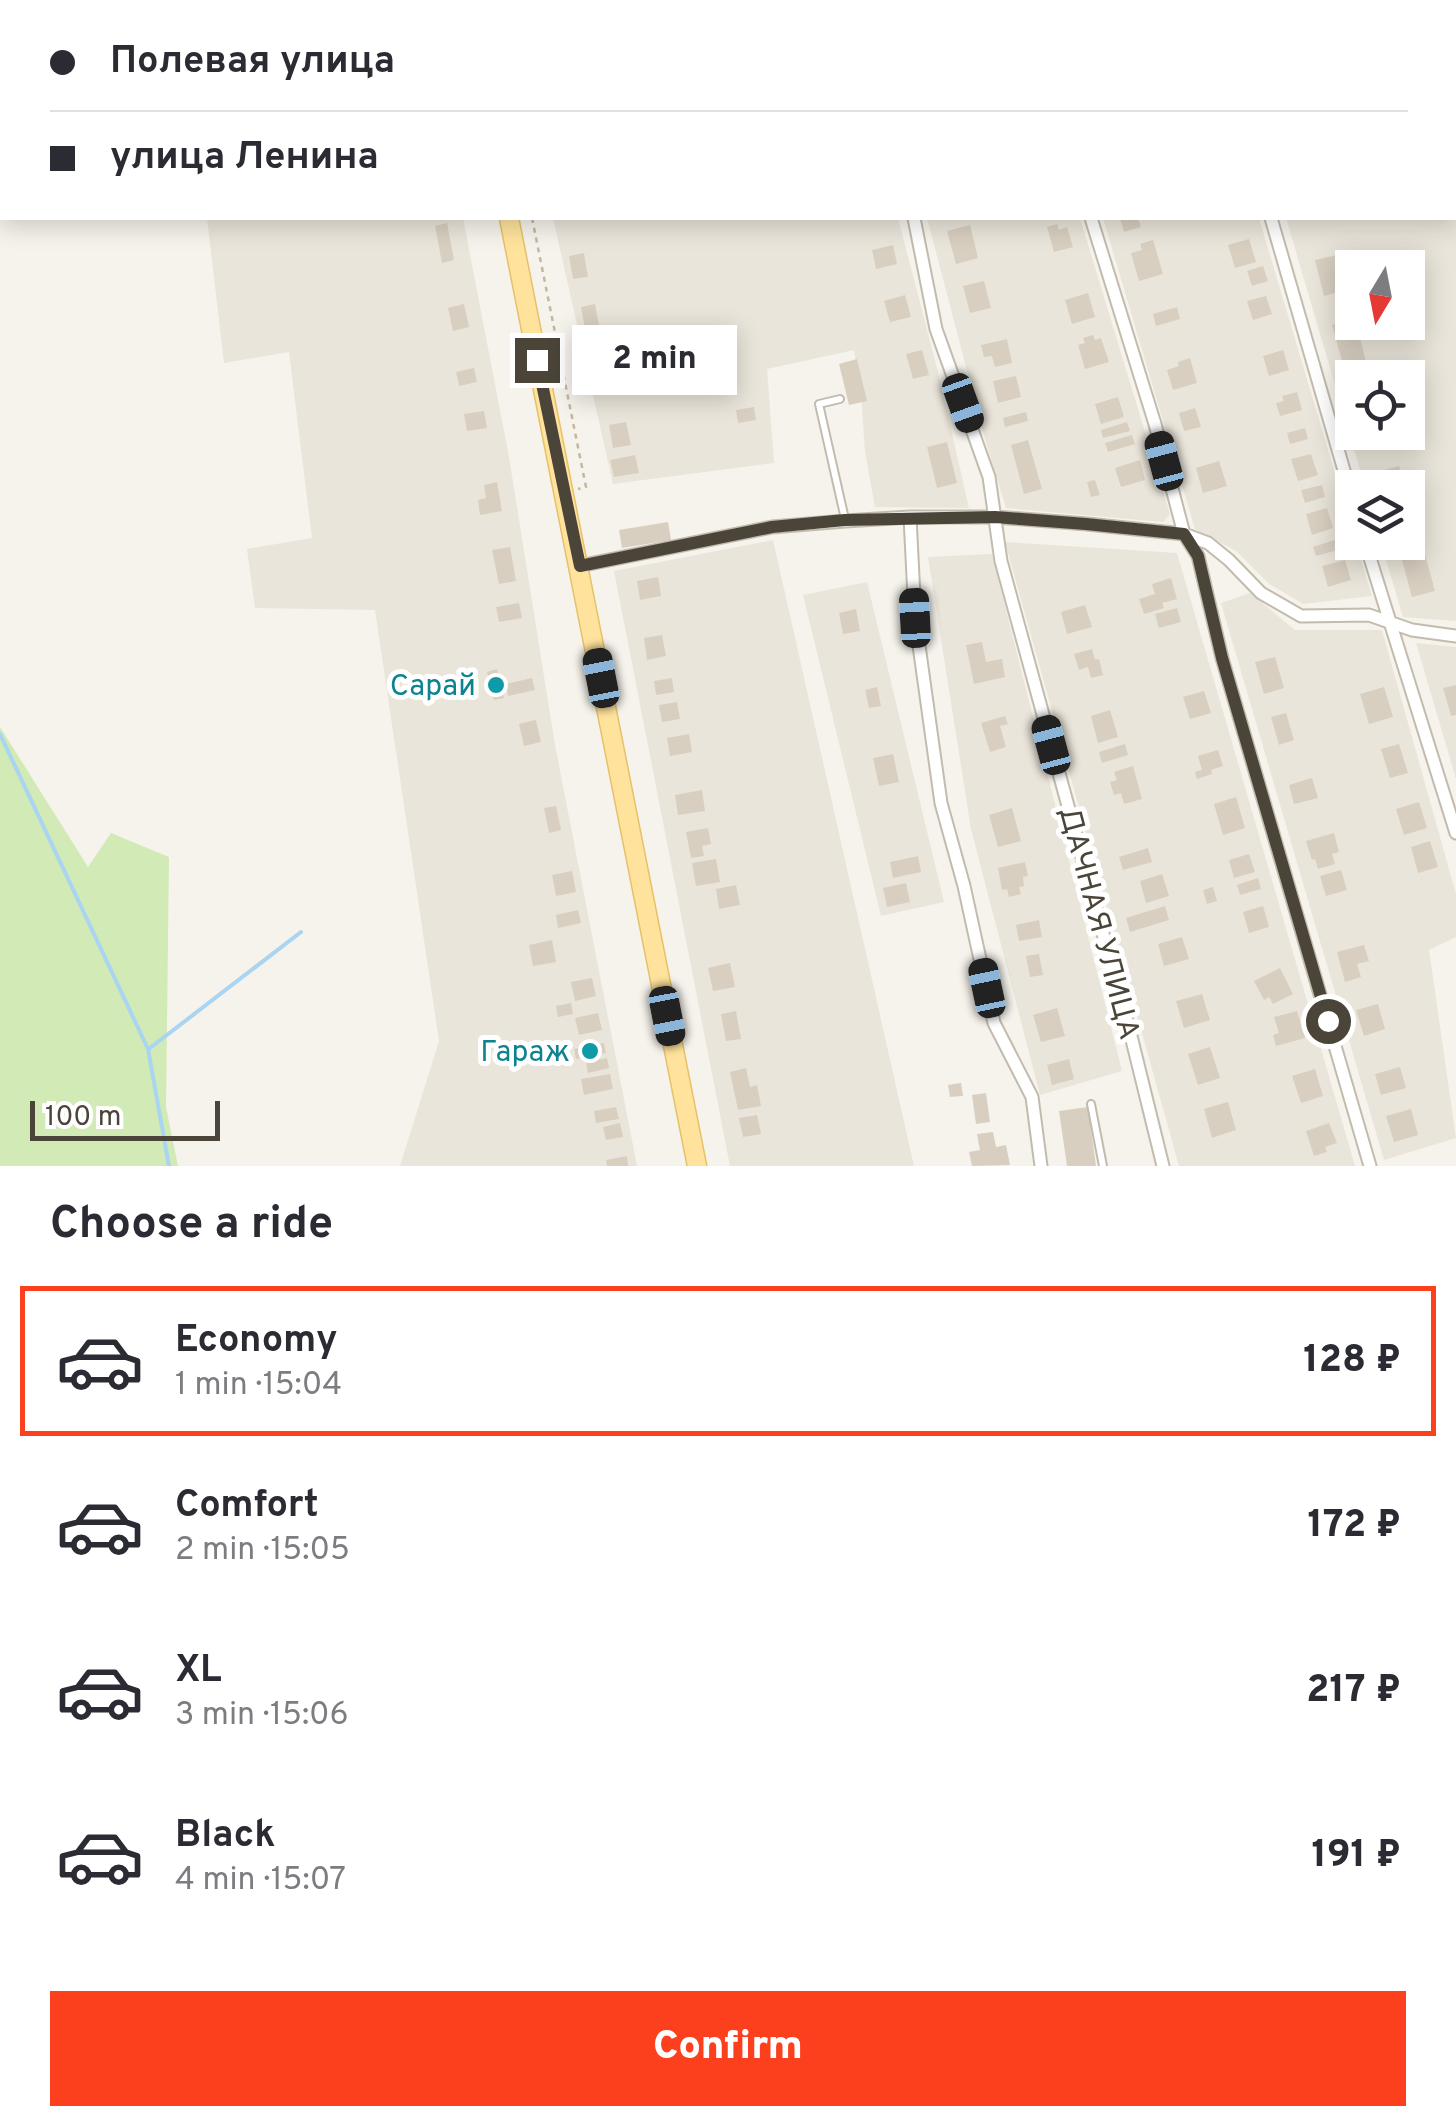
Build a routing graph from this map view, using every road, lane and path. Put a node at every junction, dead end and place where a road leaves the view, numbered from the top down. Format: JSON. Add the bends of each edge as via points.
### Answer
{"nodes":[{"id":1,"x":509,"y":220,"type":"edge"},
{"id":2,"x":532,"y":220,"type":"edge"},
{"id":3,"x":914,"y":220,"type":"edge"},
{"id":4,"x":1092,"y":220,"type":"edge"},
{"id":5,"x":1272,"y":220,"type":"edge"},
{"id":6,"x":840,"y":400,"type":"dead end"},
{"id":7,"x":1344,"y":470,"type":"edge"},
{"id":8,"x":564,"y":492,"type":"junction"},
{"id":9,"x":910,"y":517,"type":"junction"},
{"id":10,"x":995,"y":517,"type":"junction"},
{"id":11,"x":845,"y":520,"type":"junction"},
{"id":12,"x":1184,"y":534,"type":"junction"},
{"id":13,"x":1370,"y":560,"type":"edge"},
{"id":14,"x":580,"y":566,"type":"junction"},
{"id":15,"x":1388,"y":620,"type":"junction"},
{"id":16,"x":1456,"y":636,"type":"edge"},
{"id":17,"x":1456,"y":833,"type":"edge"},
{"id":18,"x":1090,"y":1104,"type":"dead end"},
{"id":19,"x":696,"y":1166,"type":"edge"},
{"id":20,"x":1040,"y":1166,"type":"edge"},
{"id":21,"x":1103,"y":1166,"type":"edge"},
{"id":22,"x":1163,"y":1166,"type":"edge"},
{"id":23,"x":1370,"y":1166,"type":"edge"}],
"edges":[{"from":1,"to":8,"type":"main road"},
{"from":2,"to":8,"type":"path","via":[[586,488]]},
{"from":3,"to":10,"type":"street","name":"ДАЧНАЯ УЛИЦА","via":[[936,329],[989,478]]},
{"from":4,"to":12,"type":"street"},
{"from":5,"to":7,"type":"street"},
{"from":6,"to":11,"type":"lane","via":[[819,404]]},
{"from":8,"to":14,"type":"main road"},
{"from":9,"to":10,"type":"street"},
{"from":9,"to":11,"type":"street"},
{"from":9,"to":20,"type":"street","via":[[915,618],[940,803],[994,1022],[1032,1097]]},
{"from":10,"to":12,"type":"street"},
{"from":10,"to":22,"type":"street","name":"ДАЧНАЯ УЛИЦА","via":[[1001,561]]},
{"from":11,"to":14,"type":"street","via":[[772,527]]},
{"from":12,"to":15,"type":"street","via":[[1208,543],[1261,593],[1301,616]]},
{"from":12,"to":23,"type":"street","via":[[1198,556]]},
{"from":13,"to":15,"type":"street"},
{"from":14,"to":19,"type":"main road"},
{"from":15,"to":16,"type":"street"},
{"from":15,"to":17,"type":"street"},
{"from":18,"to":21,"type":"lane"}]}
